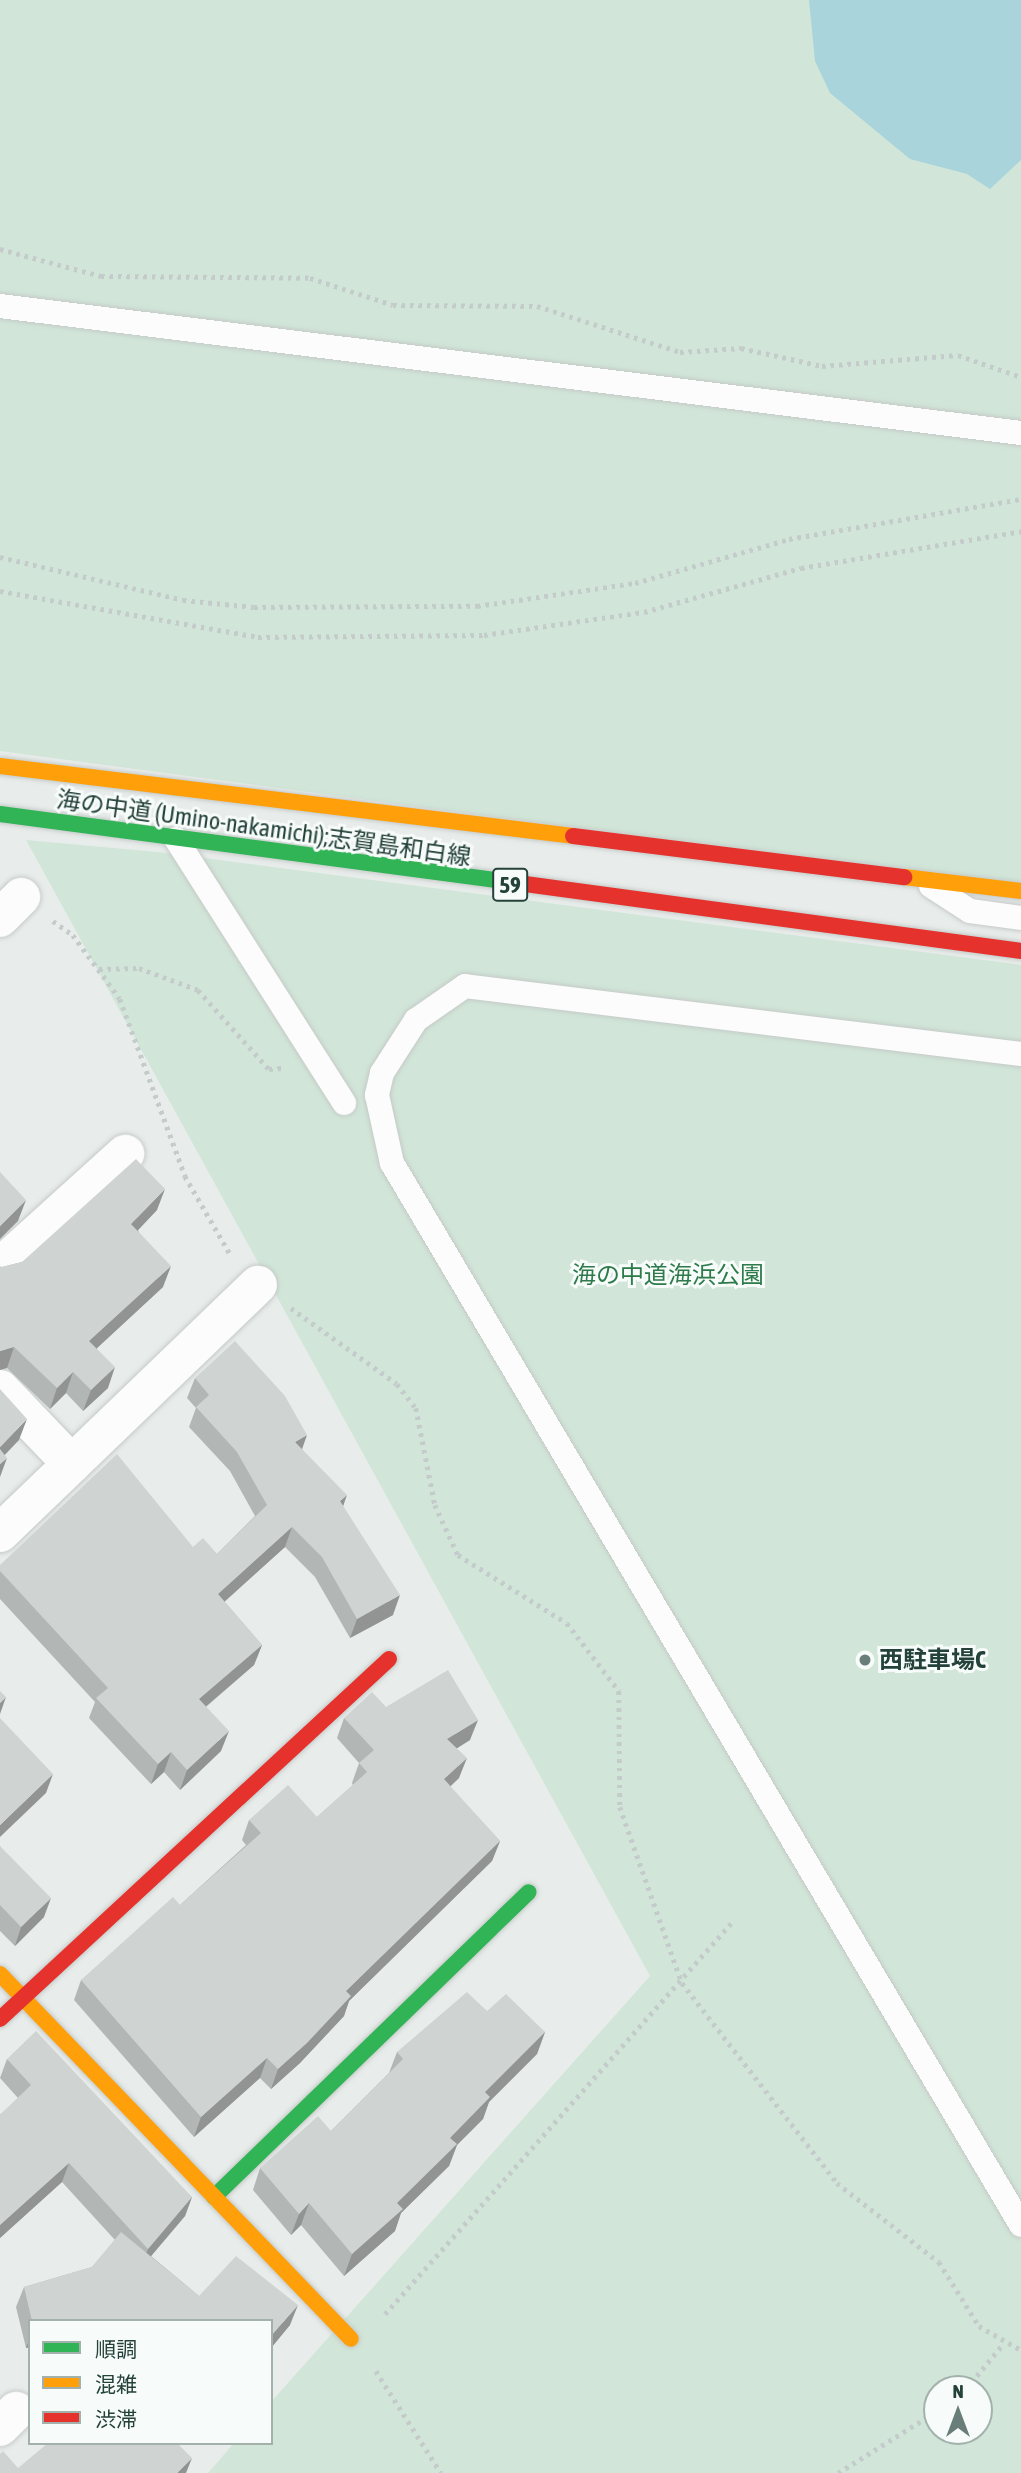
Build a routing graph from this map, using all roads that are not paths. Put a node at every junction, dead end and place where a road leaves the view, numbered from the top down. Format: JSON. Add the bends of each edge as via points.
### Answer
{"nodes":[{"id":1,"x":0,"y":306,"type":"edge"},
{"id":2,"x":1021,"y":433,"type":"edge"},
{"id":3,"x":0,"y":766,"type":"edge"},
{"id":4,"x":0,"y":814,"type":"edge"},
{"id":5,"x":176,"y":839,"type":"junction"},
{"id":6,"x":918,"y":878,"type":"junction"},
{"id":7,"x":1021,"y":891,"type":"edge"},
{"id":8,"x":1021,"y":918,"type":"edge"},
{"id":9,"x":1021,"y":951,"type":"edge"},
{"id":10,"x":1021,"y":1054,"type":"edge"},
{"id":11,"x":344,"y":1103,"type":"dead end"},
{"id":12,"x":125,"y":1154,"type":"dead end"},
{"id":13,"x":0,"y":1267,"type":"edge"},
{"id":14,"x":258,"y":1285,"type":"road end"},
{"id":15,"x":0,"y":1389,"type":"edge"},
{"id":16,"x":72,"y":1464,"type":"junction"},
{"id":17,"x":0,"y":1533,"type":"edge"},
{"id":18,"x":390,"y":1659,"type":"dead end"},
{"id":19,"x":529,"y":1892,"type":"dead end"},
{"id":20,"x":0,"y":1974,"type":"edge"},
{"id":21,"x":22,"y":1998,"type":"junction"},
{"id":22,"x":0,"y":2020,"type":"edge"},
{"id":23,"x":214,"y":2197,"type":"junction"},
{"id":24,"x":1021,"y":2225,"type":"edge"},
{"id":25,"x":351,"y":2339,"type":"road end"}],
"edges":[{"from":1,"to":2,"type":"lane"},
{"from":3,"to":6,"type":"main road","name":"海の中道 (Umino-nakamichi);志賀島和白線","number":"59"},
{"from":4,"to":5,"type":"main road","name":"海の中道 (Umino-nakamichi);志賀島和白線","number":"59"},
{"from":5,"to":9,"type":"main road","name":"海の中道 (Umino-nakamichi);志賀島和白線","number":"59"},
{"from":5,"to":11,"type":"lane"},
{"from":6,"to":7,"type":"main road","name":"海の中道 (Umino-nakamichi);志賀島和白線","number":"59"},
{"from":6,"to":8,"type":"lane","via":[[970,911]]},
{"from":10,"to":24,"type":"lane","via":[[541,990],[465,986],[416,1020],[382,1073],[377,1096],[392,1163]]},
{"from":12,"to":13,"type":"street"},
{"from":14,"to":16,"type":"street"},
{"from":15,"to":16,"type":"street"},
{"from":16,"to":17,"type":"street"},
{"from":18,"to":21,"type":"main road"},
{"from":19,"to":23,"type":"main road"},
{"from":20,"to":21,"type":"main road"},
{"from":21,"to":22,"type":"main road"},
{"from":21,"to":23,"type":"main road"},
{"from":23,"to":25,"type":"main road"}]}
